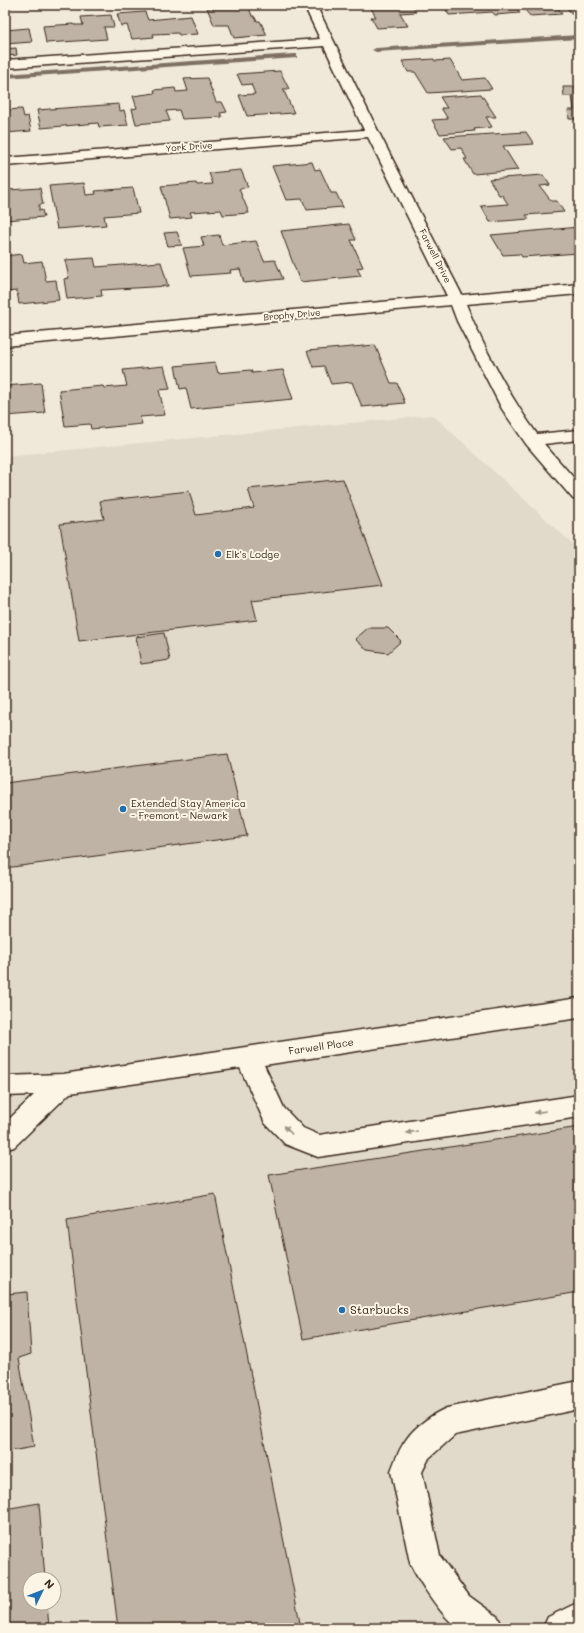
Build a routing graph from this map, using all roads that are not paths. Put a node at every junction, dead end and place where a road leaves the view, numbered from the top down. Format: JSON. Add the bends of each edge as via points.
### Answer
{"nodes":[{"id":1,"x":310,"y":5,"type":"edge"},
{"id":2,"x":327,"y":42,"type":"junction"},
{"id":3,"x":5,"y":64,"type":"edge"},
{"id":4,"x":372,"y":133,"type":"junction"},
{"id":5,"x":5,"y":162,"type":"edge"},
{"id":6,"x":579,"y":289,"type":"edge"},
{"id":7,"x":457,"y":300,"type":"junction"},
{"id":8,"x":5,"y":341,"type":"edge"},
{"id":9,"x":579,"y":434,"type":"edge"},
{"id":10,"x":532,"y":440,"type":"junction"},
{"id":11,"x":579,"y":494,"type":"edge"},
{"id":12,"x":579,"y":1008,"type":"edge"},
{"id":13,"x":248,"y":1057,"type":"junction"},
{"id":14,"x":63,"y":1084,"type":"junction"},
{"id":15,"x":5,"y":1086,"type":"edge"},
{"id":16,"x":579,"y":1106,"type":"edge"},
{"id":17,"x":5,"y":1139,"type":"edge"},
{"id":18,"x":579,"y":1395,"type":"edge"},
{"id":19,"x":579,"y":1618,"type":"edge"},
{"id":20,"x":487,"y":1628,"type":"edge"},
{"id":21,"x":558,"y":1628,"type":"edge"}],
"edges":[{"from":1,"to":2,"type":"street","name":"Farwell Drive"},
{"from":2,"to":3,"type":"street"},
{"from":2,"to":4,"type":"street","name":"Farwell Drive"},
{"from":4,"to":5,"type":"street","name":"York Drive"},
{"from":4,"to":7,"type":"street","name":"Farwell Drive"},
{"from":6,"to":7,"type":"street","name":"Brophy Drive"},
{"from":7,"to":8,"type":"street","name":"Brophy Drive"},
{"from":7,"to":10,"type":"street","name":"Farwell Drive","via":[[510,409]]},
{"from":9,"to":10,"type":"street"},
{"from":10,"to":11,"type":"street","name":"Farwell Drive"},
{"from":12,"to":13,"type":"street","name":"Farwell Place"},
{"from":13,"to":14,"type":"street","name":"Farwell Place"},
{"from":16,"to":13,"type":"street","one_way":true,"via":[[318,1146],[294,1136],[274,1115]]},
{"from":14,"to":15,"type":"street","name":"Farwell Place"},
{"from":14,"to":17,"type":"street"},
{"from":18,"to":20,"type":"street","via":[[447,1422],[418,1448],[406,1471],[426,1563],[458,1607]]},
{"from":19,"to":21,"type":"street"}]}
